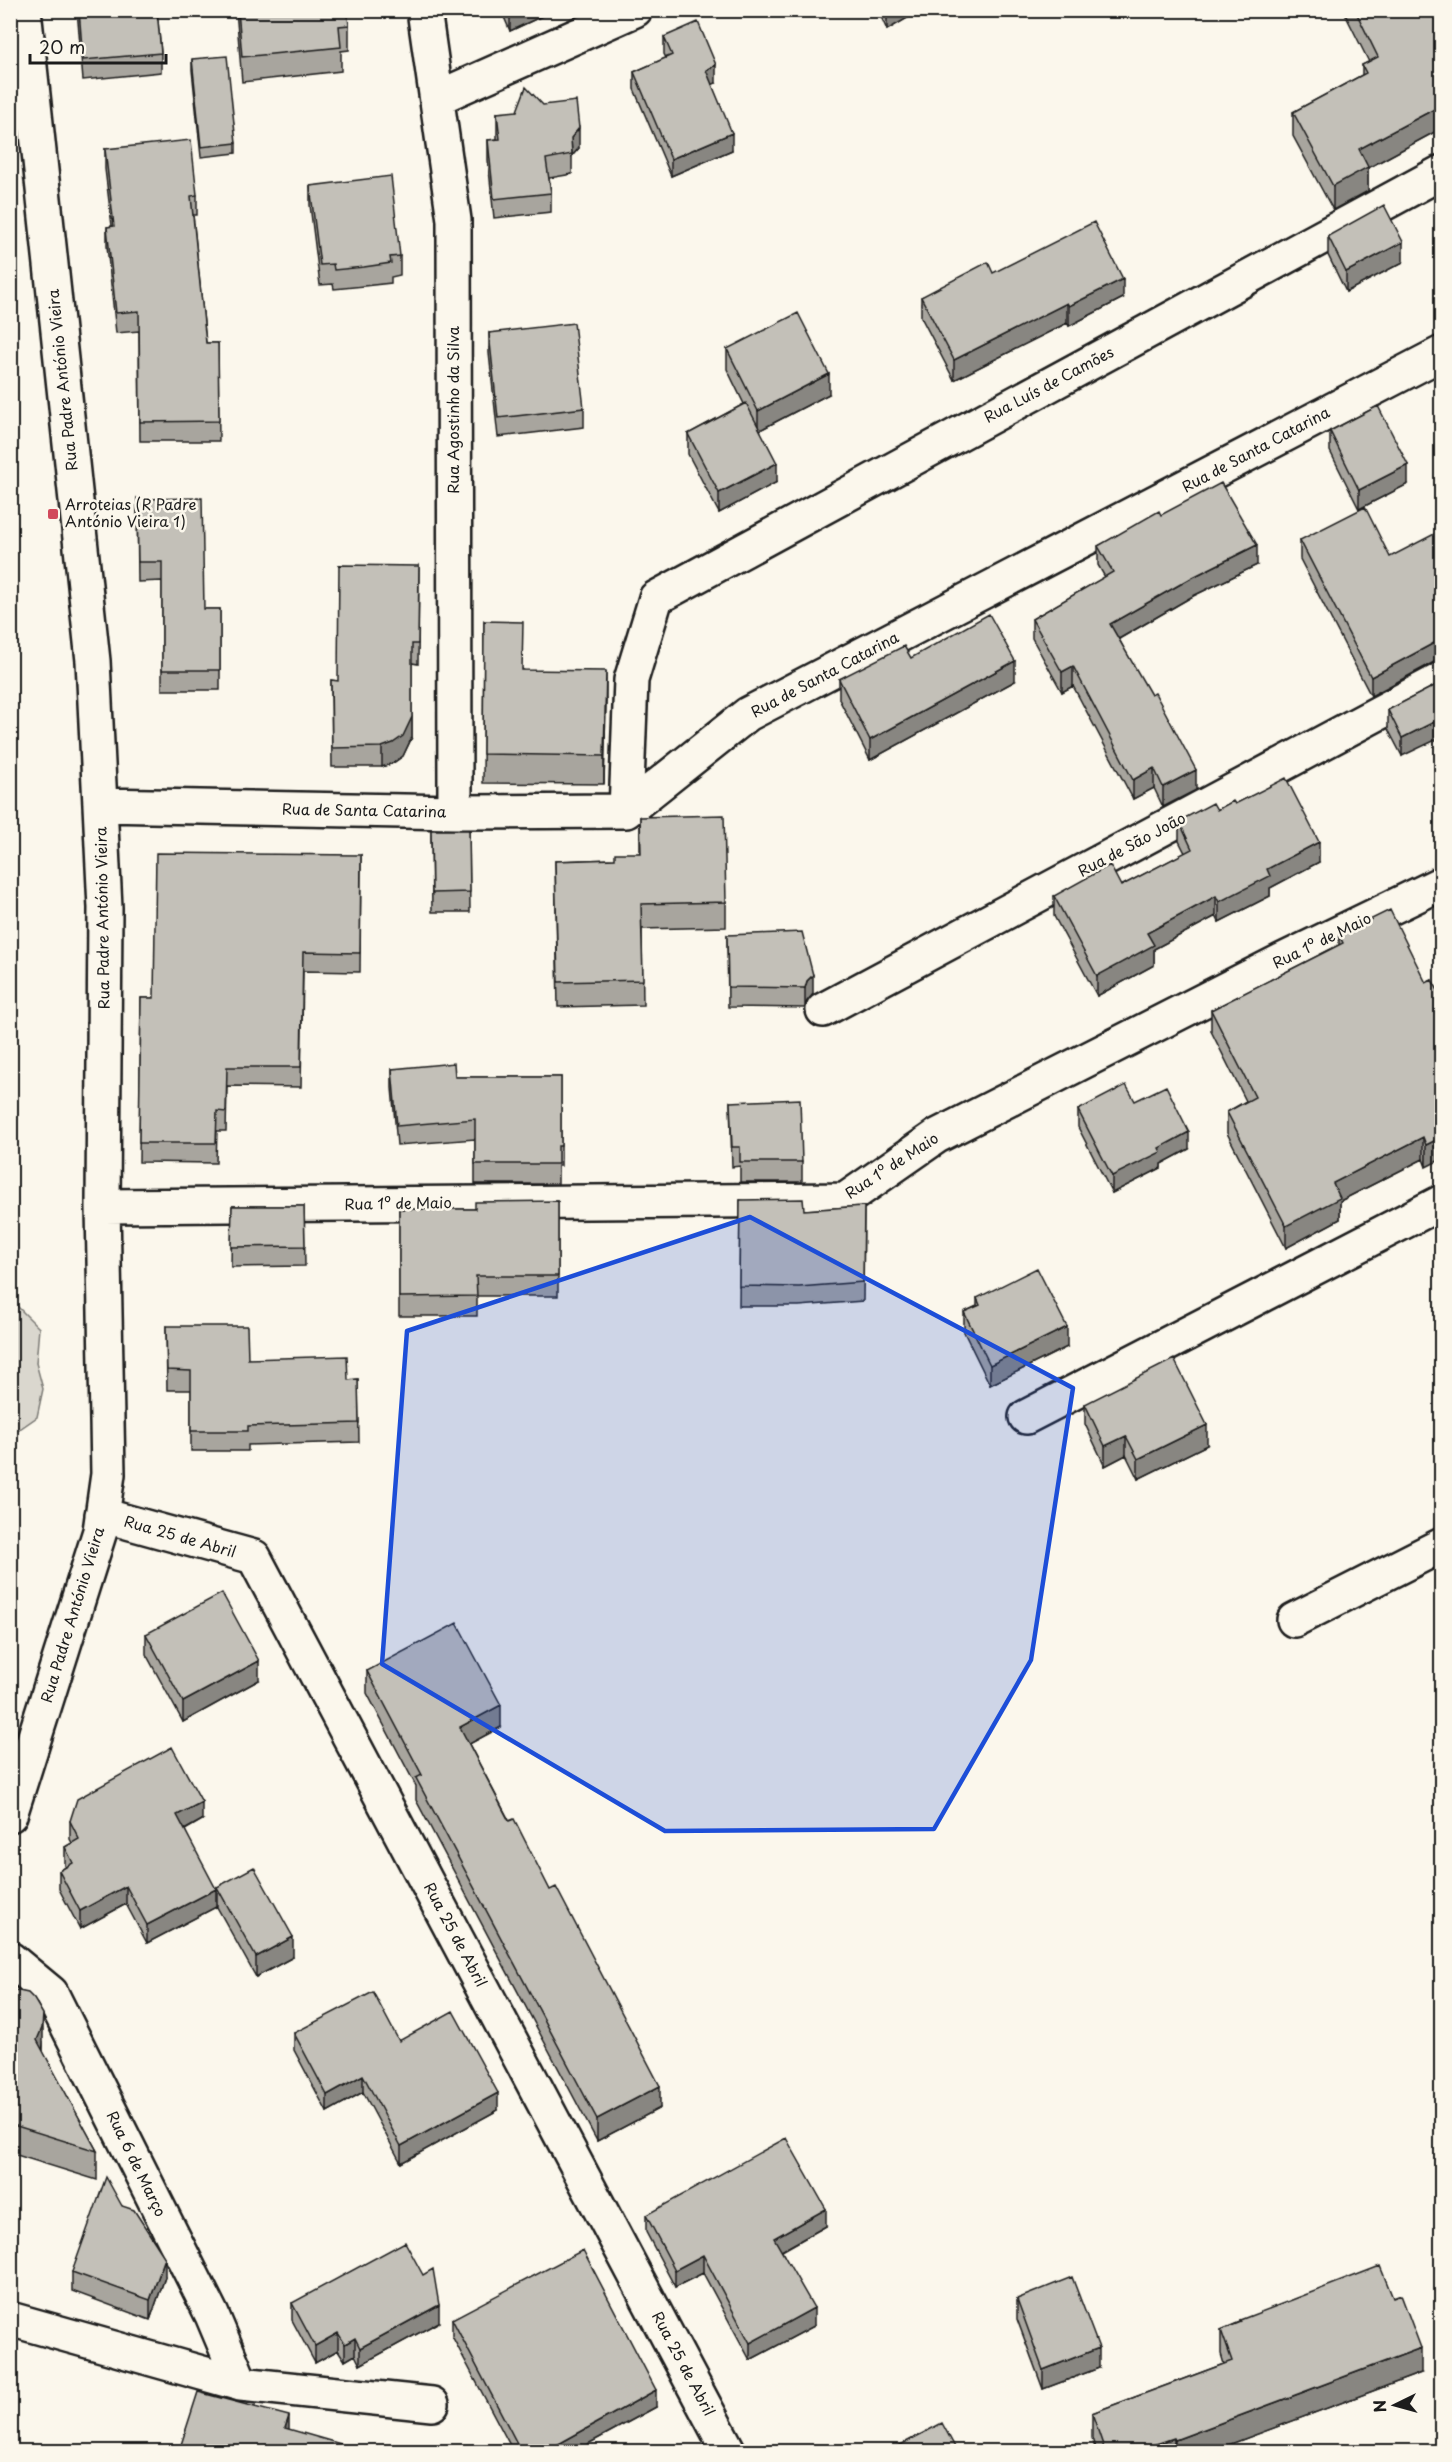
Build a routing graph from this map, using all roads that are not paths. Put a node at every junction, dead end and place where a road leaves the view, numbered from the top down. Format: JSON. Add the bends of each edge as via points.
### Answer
{"nodes":[{"id":1,"x":24,"y":10,"type":"edge"},
{"id":2,"x":424,"y":10,"type":"edge"},
{"id":3,"x":635,"y":10,"type":"edge"},
{"id":4,"x":437,"y":98,"type":"junction"},
{"id":5,"x":1442,"y":172,"type":"edge"},
{"id":6,"x":1442,"y":353,"type":"edge"},
{"id":7,"x":1442,"y":679,"type":"edge"},
{"id":8,"x":101,"y":805,"type":"junction"},
{"id":9,"x":626,"y":811,"type":"junction"},
{"id":10,"x":455,"y":812,"type":"junction"},
{"id":11,"x":1442,"y":883,"type":"edge"},
{"id":12,"x":823,"y":1010,"type":"dead end"},
{"id":13,"x":1442,"y":1202,"type":"edge"},
{"id":14,"x":103,"y":1206,"type":"junction"},
{"id":15,"x":1026,"y":1417,"type":"dead end"},
{"id":16,"x":102,"y":1515,"type":"junction"},
{"id":17,"x":1442,"y":1545,"type":"edge"},
{"id":18,"x":1294,"y":1620,"type":"dead end"},
{"id":19,"x":10,"y":1815,"type":"edge"},
{"id":20,"x":10,"y":1959,"type":"edge"},
{"id":21,"x":10,"y":2319,"type":"edge"},
{"id":22,"x":241,"y":2384,"type":"junction"},
{"id":23,"x":432,"y":2404,"type":"dead end"},
{"id":24,"x":729,"y":2451,"type":"edge"}],
"edges":[{"from":1,"to":8,"type":"street","name":"Rua Padre António Vieira","via":[[93,661]]},
{"from":2,"to":4,"type":"street","name":"Rua Agostinho da Silva"},
{"from":3,"to":4,"type":"street"},
{"from":4,"to":10,"type":"street","name":"Rua Agostinho da Silva","via":[[453,220]]},
{"from":5,"to":9,"type":"street","name":"Rua Luís de Camões","via":[[656,598],[631,680]]},
{"from":6,"to":9,"type":"street","name":"Rua de Santa Catarina","via":[[748,714]]},
{"from":7,"to":12,"type":"street","name":"Rua de São João"},
{"from":8,"to":10,"type":"street","name":"Rua de Santa Catarina"},
{"from":8,"to":14,"type":"street","name":"Rua Padre António Vieira","via":[[105,908]]},
{"from":9,"to":10,"type":"street","name":"Rua de Santa Catarina"},
{"from":11,"to":14,"type":"street","name":"Rua 1º de Maio","via":[[937,1136],[844,1200]]},
{"from":13,"to":15,"type":"street"},
{"from":14,"to":16,"type":"street","name":"Rua Padre António Vieira","via":[[108,1474]]},
{"from":16,"to":19,"type":"street","name":"Rua Padre António Vieira"},
{"from":16,"to":24,"type":"street","name":"Rua 25 de Abril","via":[[254,1557]]},
{"from":17,"to":18,"type":"street"},
{"from":20,"to":22,"type":"street","name":"Rua 6 de Março","via":[[51,1993],[212,2316]]},
{"from":21,"to":22,"type":"street"},
{"from":22,"to":23,"type":"street"}]}
